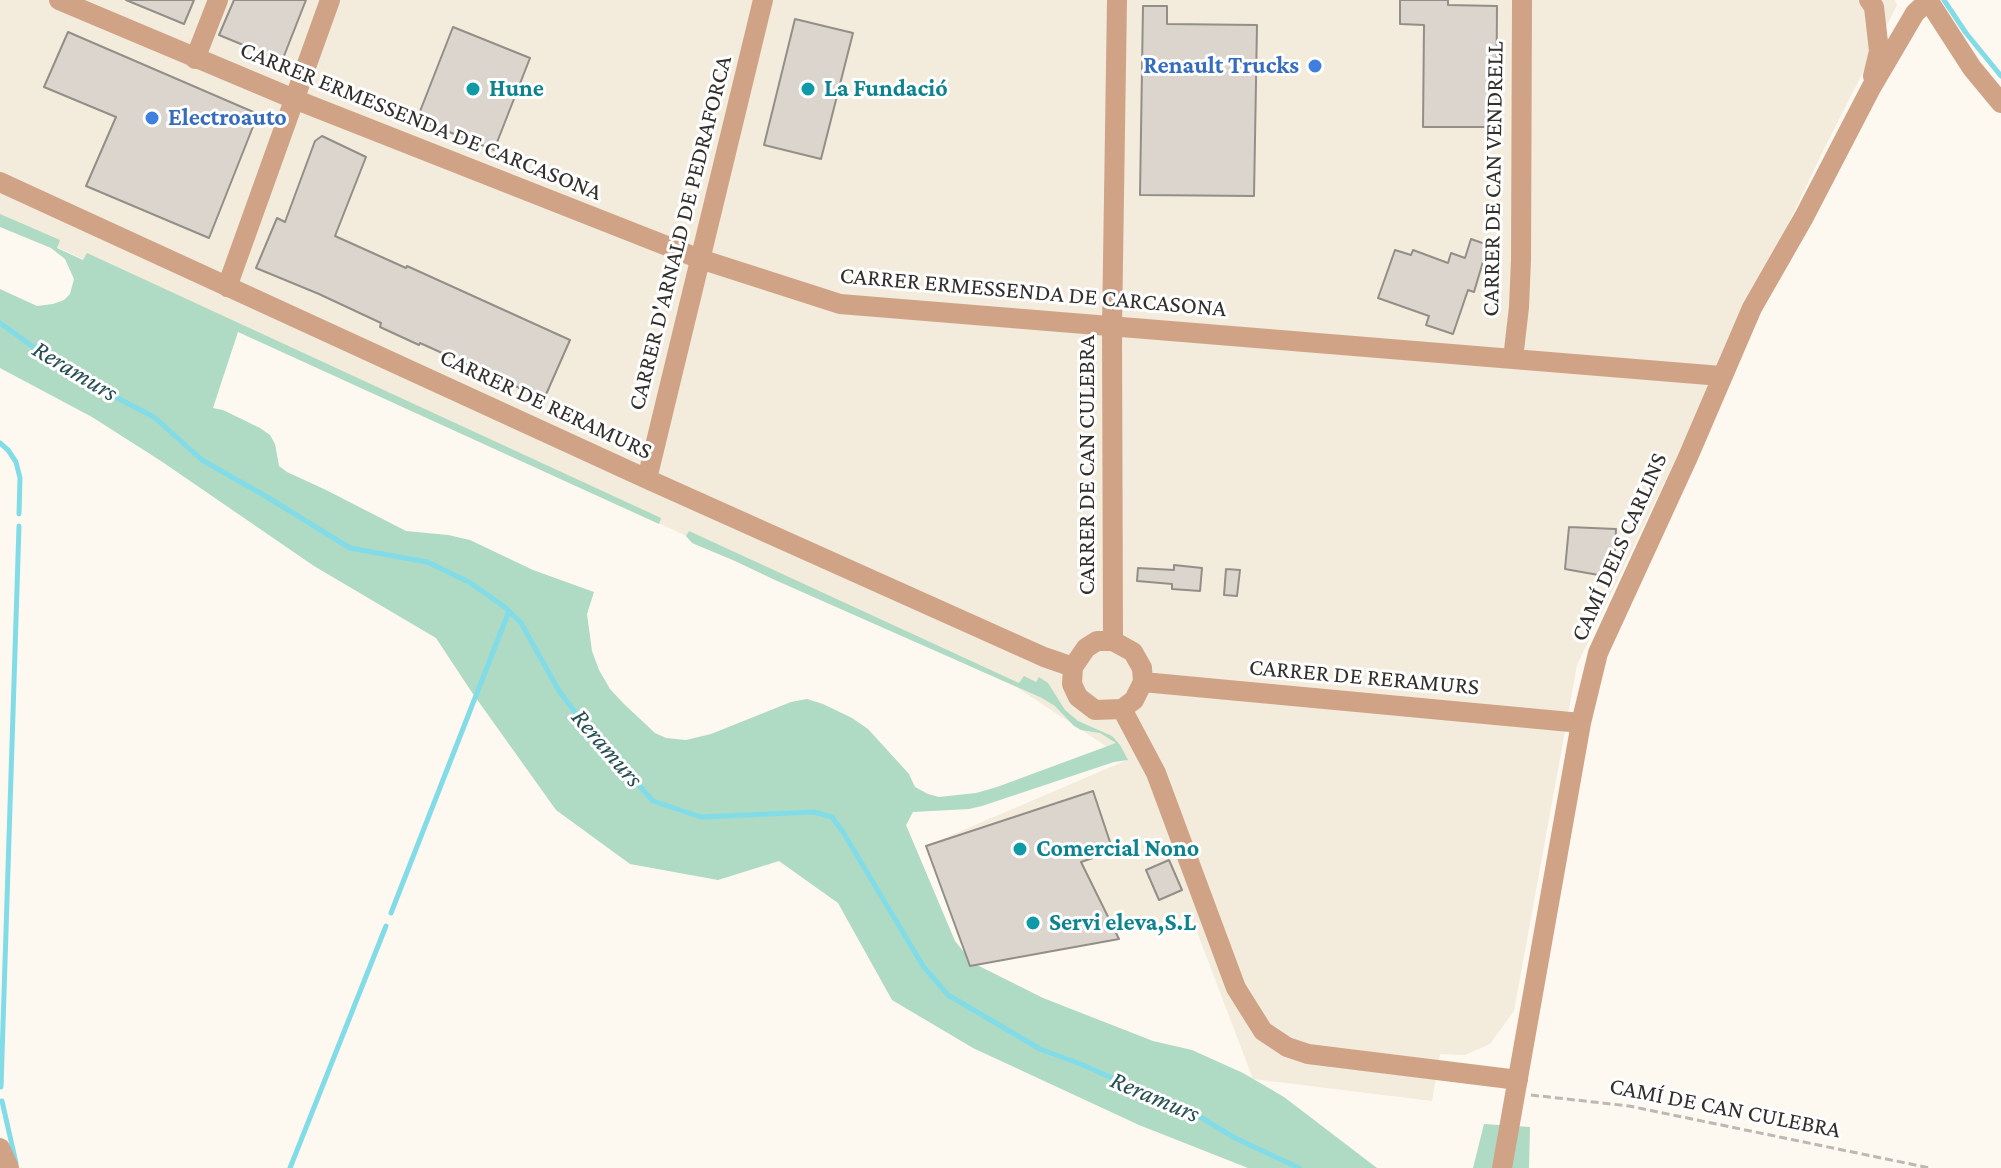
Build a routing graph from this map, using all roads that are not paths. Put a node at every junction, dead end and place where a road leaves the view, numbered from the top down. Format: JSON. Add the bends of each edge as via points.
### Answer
{"nodes":[{"id":1,"x":59,"y":0,"type":"edge"},
{"id":2,"x":218,"y":0,"type":"edge"},
{"id":3,"x":330,"y":0,"type":"edge"},
{"id":4,"x":763,"y":0,"type":"edge"},
{"id":5,"x":1117,"y":0,"type":"edge"},
{"id":6,"x":1522,"y":0,"type":"edge"},
{"id":7,"x":1871,"y":4,"type":"edge"},
{"id":8,"x":1923,"y":5,"type":"edge"},
{"id":9,"x":195,"y":59,"type":"junction"},
{"id":10,"x":1871,"y":88,"type":"junction"},
{"id":11,"x":294,"y":99,"type":"junction"},
{"id":12,"x":2001,"y":103,"type":"edge"},
{"id":13,"x":0,"y":182,"type":"edge"},
{"id":14,"x":700,"y":259,"type":"junction"},
{"id":15,"x":227,"y":287,"type":"junction"},
{"id":16,"x":1112,"y":327,"type":"junction"},
{"id":17,"x":1513,"y":359,"type":"junction"},
{"id":18,"x":1721,"y":376,"type":"junction"},
{"id":19,"x":647,"y":479,"type":"junction"},
{"id":20,"x":1113,"y":641,"type":"junction"},
{"id":21,"x":1073,"y":667,"type":"junction"},
{"id":22,"x":1143,"y":682,"type":"junction"},
{"id":23,"x":1122,"y":709,"type":"junction"},
{"id":24,"x":1581,"y":723,"type":"junction"},
{"id":25,"x":1518,"y":1080,"type":"junction"},
{"id":26,"x":0,"y":1148,"type":"edge"},
{"id":27,"x":9,"y":1168,"type":"edge"},
{"id":28,"x":1502,"y":1168,"type":"edge"}],
"edges":[{"from":1,"to":9,"type":"street","name":"CARRER ERMESSENDA DE CARCASONA"},
{"from":2,"to":9,"type":"street"},
{"from":3,"to":11,"type":"street"},
{"from":4,"to":14,"type":"street","name":"CARRER D'ARNALD DE PEDRAFORCA"},
{"from":5,"to":16,"type":"street","name":"CARRER DE CAN CULEBRA"},
{"from":6,"to":17,"type":"street","name":"CARRER DE CAN VENDRELL","via":[[1521,260]]},
{"from":7,"to":8,"type":"street","via":[[1896,16]]},
{"from":7,"to":10,"type":"street","via":[[1879,51]]},
{"from":8,"to":10,"type":"street","name":"CAMÍ DELS CARLINS"},
{"from":8,"to":12,"type":"street"},
{"from":9,"to":11,"type":"street","name":"CARRER ERMESSENDA DE CARCASONA"},
{"from":10,"to":18,"type":"street","name":"CAMÍ DELS CARLINS"},
{"from":11,"to":14,"type":"street","name":"CARRER ERMESSENDA DE CARCASONA"},
{"from":11,"to":15,"type":"street"},
{"from":13,"to":15,"type":"street","name":"CARRER DE RERAMURS"},
{"from":14,"to":16,"type":"street","name":"CARRER ERMESSENDA DE CARCASONA","via":[[840,304]]},
{"from":14,"to":19,"type":"street","name":"CARRER D'ARNALD DE PEDRAFORCA"},
{"from":15,"to":19,"type":"street","name":"CARRER DE RERAMURS"},
{"from":16,"to":17,"type":"street","name":"CARRER ERMESSENDA DE CARCASONA"},
{"from":16,"to":20,"type":"street","name":"CARRER DE CAN CULEBRA"},
{"from":17,"to":18,"type":"street","name":"CARRER ERMESSENDA DE CARCASONA"},
{"from":18,"to":24,"type":"street","name":"CAMÍ DELS CARLINS","via":[[1598,653]]},
{"from":19,"to":21,"type":"street","name":"CARRER DE RERAMURS"},
{"from":20,"to":21,"type":"street","via":[[1097,641],[1086,648]]},
{"from":20,"to":22,"type":"street","via":[[1133,652]]},
{"from":21,"to":23,"type":"street","via":[[1078,697],[1095,710]]},
{"from":22,"to":23,"type":"street"},
{"from":22,"to":24,"type":"street","name":"CARRER DE RERAMURS"},
{"from":23,"to":25,"type":"street","via":[[1156,773],[1236,988],[1263,1031],[1308,1054]]},
{"from":24,"to":25,"type":"street","name":"CAMÍ DELS CARLINS"},
{"from":25,"to":28,"type":"street","name":"CAMÍ DELS CARLINS"},
{"from":26,"to":27,"type":"street"}]}
